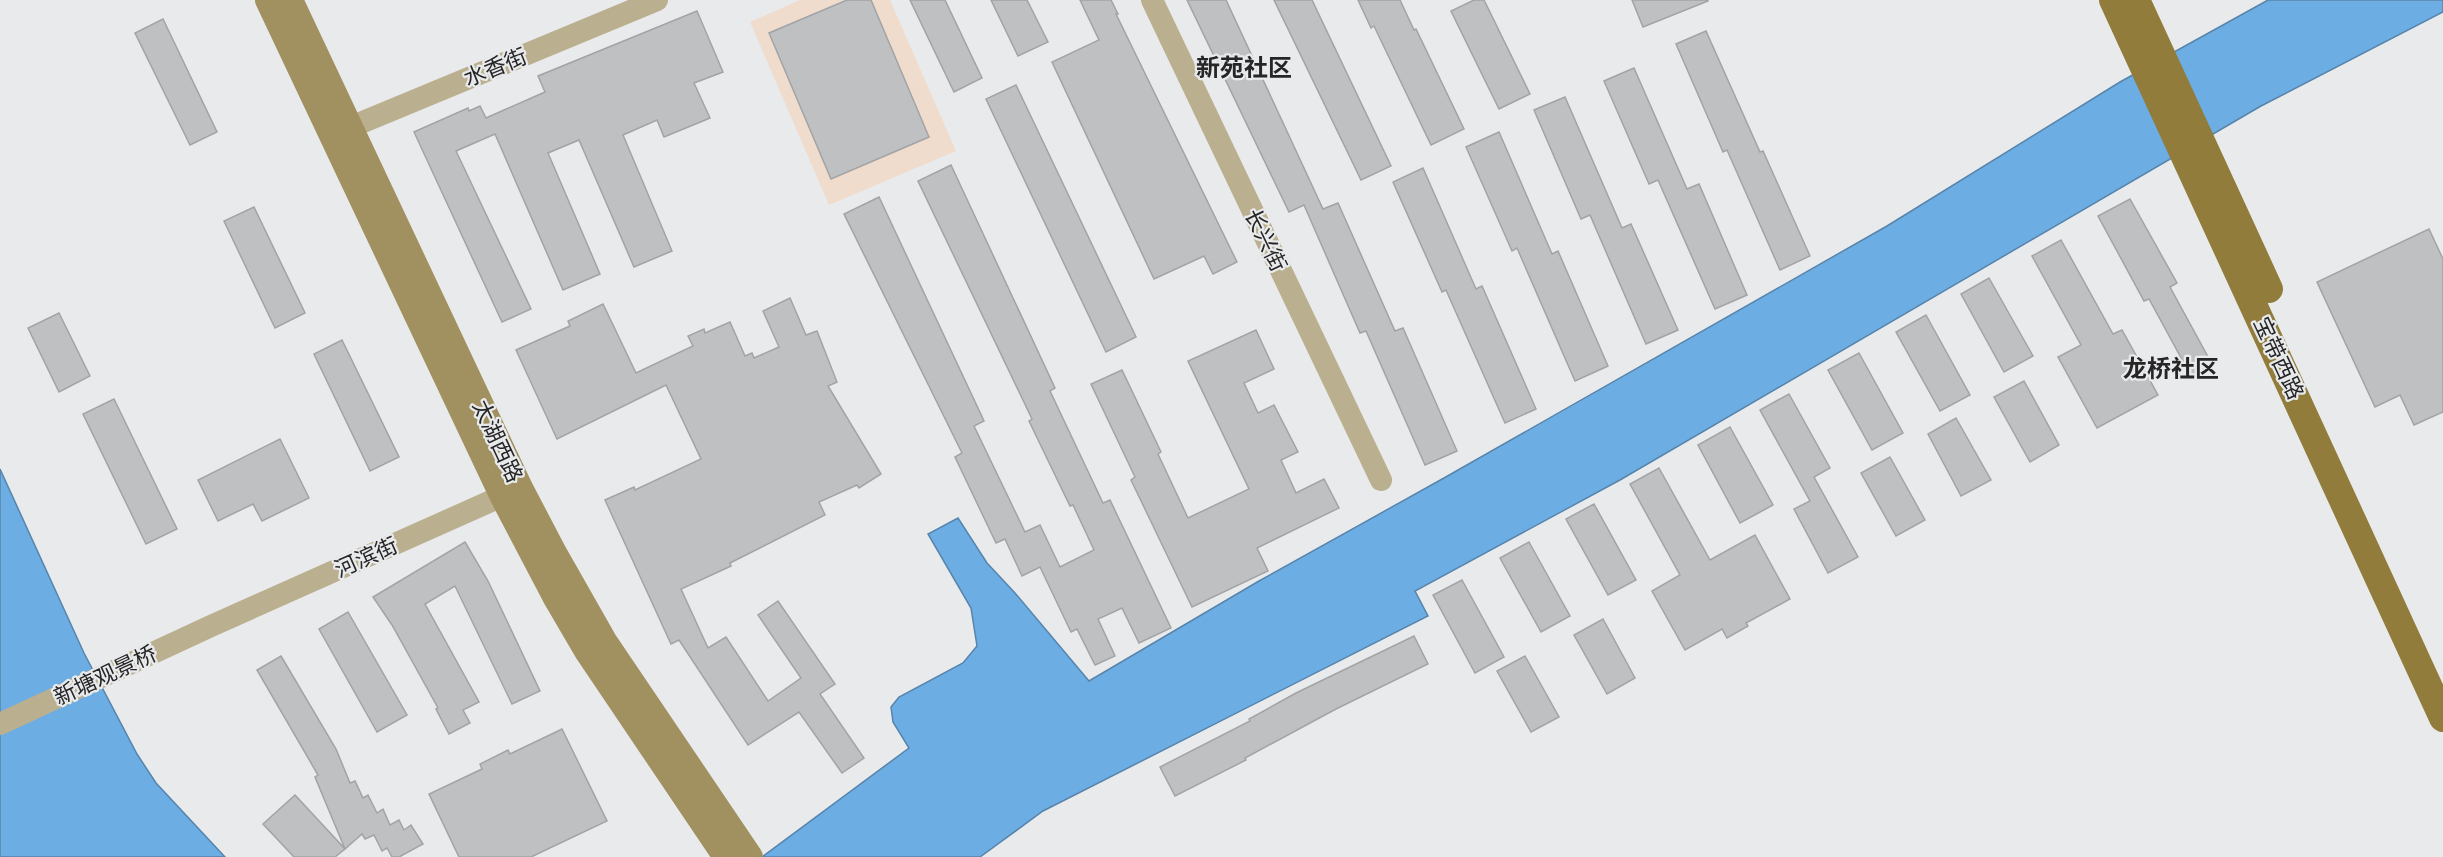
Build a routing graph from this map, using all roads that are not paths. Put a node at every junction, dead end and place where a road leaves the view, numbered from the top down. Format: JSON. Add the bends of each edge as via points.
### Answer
{"nodes":[{"id":1,"x":268,"y":0,"type":"edge"},
{"id":2,"x":290,"y":0,"type":"edge"},
{"id":3,"x":657,"y":0,"type":"edge"},
{"id":4,"x":1152,"y":0,"type":"edge"},
{"id":5,"x":2113,"y":0,"type":"edge"},
{"id":6,"x":2136,"y":0,"type":"edge"},
{"id":7,"x":2149,"y":54,"type":"junction"},
{"id":8,"x":341,"y":130,"type":"junction"},
{"id":9,"x":2196,"y":157,"type":"junction"},
{"id":10,"x":1381,"y":480,"type":"dead end"},
{"id":11,"x":512,"y":493,"type":"junction"},
{"id":12,"x":211,"y":626,"type":"joint"},
{"id":13,"x":2443,"y":670,"type":"edge"},
{"id":14,"x":2443,"y":718,"type":"edge"},
{"id":15,"x":0,"y":724,"type":"edge"},
{"id":16,"x":726,"y":857,"type":"edge"},
{"id":17,"x":750,"y":857,"type":"edge"}],
"edges":[{"from":1,"to":8,"type":"main road","name":"太湖西路"},
{"from":2,"to":8,"type":"main road","name":"太湖西路"},
{"from":3,"to":8,"type":"street","name":"水香街"},
{"from":4,"to":10,"type":"street","name":"长兴街"},
{"from":5,"to":7,"type":"main road","name":"宝带西路"},
{"from":6,"to":7,"type":"main road","name":"宝带西路"},
{"from":7,"to":9,"type":"main road","name":"宝带西路"},
{"from":8,"to":11,"type":"main road","name":"太湖西路"},
{"from":9,"to":13,"type":"main road","name":"宝带西路"},
{"from":9,"to":14,"type":"main road","name":"宝带西路","via":[[2252,300]]},
{"from":11,"to":12,"type":"street","name":"河滨街"},
{"from":11,"to":16,"type":"main road","name":"太湖西路","via":[[541,572],[587,651]]},
{"from":11,"to":17,"type":"main road","name":"太湖西路","via":[[559,562],[604,641]]},
{"from":12,"to":15,"type":"street","name":"新塘观景桥"}]}
